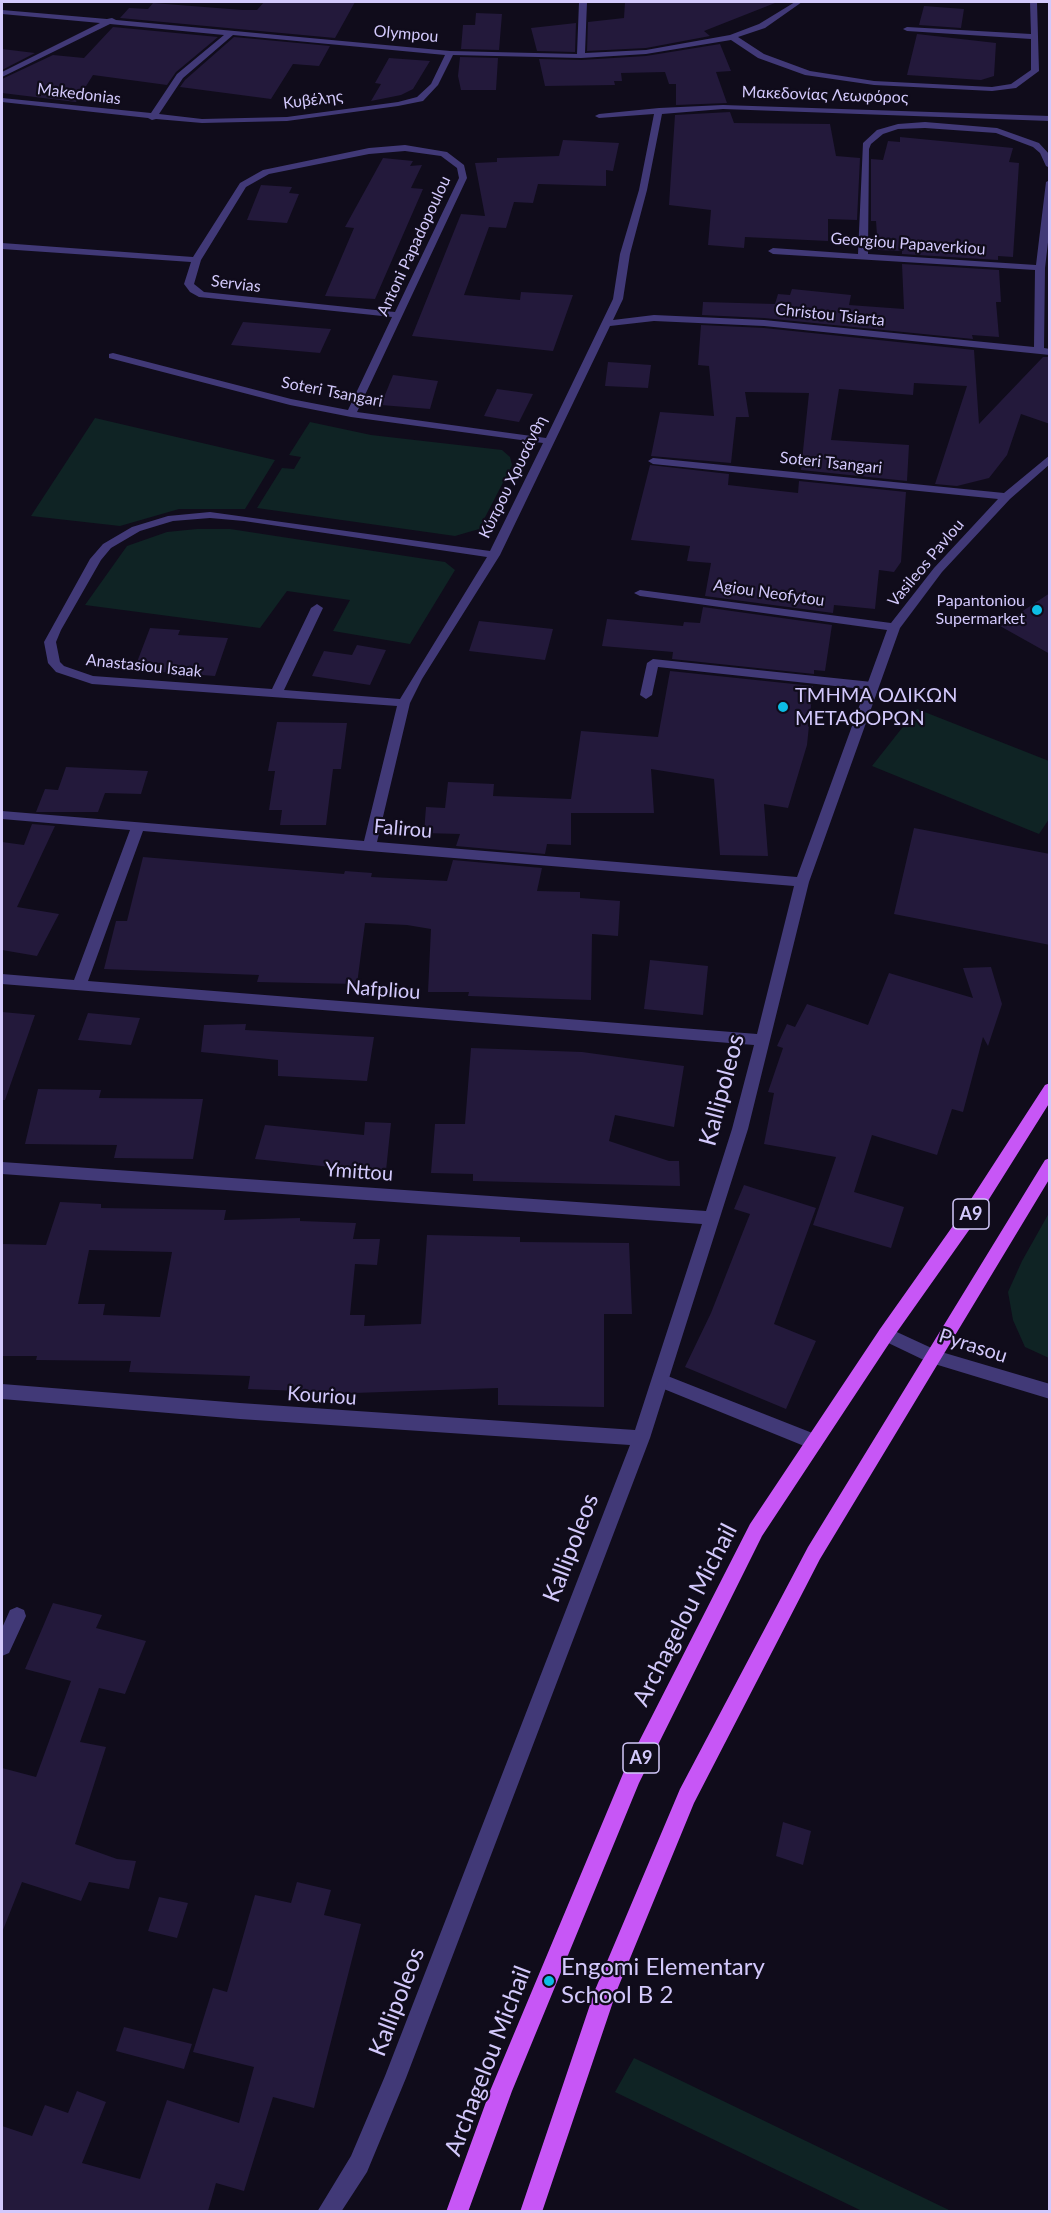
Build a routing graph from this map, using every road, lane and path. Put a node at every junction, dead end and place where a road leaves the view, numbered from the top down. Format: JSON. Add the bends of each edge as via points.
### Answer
{"nodes":[{"id":1,"x":583,"y":2,"type":"edge"},
{"id":2,"x":799,"y":2,"type":"edge"},
{"id":3,"x":1034,"y":2,"type":"edge"},
{"id":4,"x":2,"y":12,"type":"edge"},
{"id":5,"x":112,"y":20,"type":"junction"},
{"id":6,"x":907,"y":29,"type":"dead end"},
{"id":7,"x":231,"y":33,"type":"junction"},
{"id":8,"x":732,"y":37,"type":"junction"},
{"id":9,"x":1034,"y":37,"type":"junction"},
{"id":10,"x":450,"y":53,"type":"junction"},
{"id":11,"x":581,"y":56,"type":"junction"},
{"id":12,"x":2,"y":75,"type":"edge"},
{"id":13,"x":2,"y":100,"type":"edge"},
{"id":14,"x":659,"y":110,"type":"junction"},
{"id":15,"x":599,"y":116,"type":"dead end"},
{"id":16,"x":152,"y":118,"type":"junction"},
{"id":17,"x":1050,"y":119,"type":"edge"},
{"id":18,"x":1050,"y":166,"type":"edge"},
{"id":19,"x":1050,"y":182,"type":"edge"},
{"id":20,"x":243,"y":185,"type":"joint"},
{"id":21,"x":1048,"y":214,"type":"edge"},
{"id":22,"x":2,"y":246,"type":"edge"},
{"id":23,"x":773,"y":251,"type":"dead end"},
{"id":24,"x":863,"y":256,"type":"junction"},
{"id":25,"x":196,"y":260,"type":"junction"},
{"id":26,"x":1040,"y":268,"type":"junction"},
{"id":27,"x":398,"y":315,"type":"junction"},
{"id":28,"x":608,"y":323,"type":"junction"},
{"id":29,"x":1044,"y":352,"type":"edge"},
{"id":30,"x":113,"y":356,"type":"dead end"},
{"id":31,"x":351,"y":414,"type":"junction"},
{"id":32,"x":548,"y":441,"type":"junction"},
{"id":33,"x":653,"y":461,"type":"dead end"},
{"id":34,"x":1047,"y":462,"type":"edge"},
{"id":35,"x":1006,"y":497,"type":"junction"},
{"id":36,"x":494,"y":555,"type":"junction"},
{"id":37,"x":640,"y":593,"type":"dead end"},
{"id":38,"x":317,"y":608,"type":"dead end"},
{"id":39,"x":894,"y":627,"type":"junction"},
{"id":40,"x":872,"y":686,"type":"junction"},
{"id":41,"x":276,"y":694,"type":"junction"},
{"id":42,"x":646,"y":695,"type":"dead end"},
{"id":43,"x":404,"y":703,"type":"junction"},
{"id":44,"x":2,"y":815,"type":"edge"},
{"id":45,"x":138,"y":827,"type":"junction"},
{"id":46,"x":369,"y":846,"type":"junction"},
{"id":47,"x":802,"y":882,"type":"junction"},
{"id":48,"x":2,"y":979,"type":"edge"},
{"id":49,"x":79,"y":986,"type":"junction"},
{"id":50,"x":762,"y":1040,"type":"junction"},
{"id":51,"x":1050,"y":1089,"type":"edge"},
{"id":52,"x":1050,"y":1164,"type":"edge"},
{"id":53,"x":2,"y":1168,"type":"edge"},
{"id":54,"x":713,"y":1218,"type":"junction"},
{"id":55,"x":886,"y":1334,"type":"junction"},
{"id":56,"x":934,"y":1357,"type":"junction"},
{"id":57,"x":660,"y":1380,"type":"junction"},
{"id":58,"x":2,"y":1391,"type":"edge"},
{"id":59,"x":1050,"y":1392,"type":"edge"},
{"id":60,"x":641,"y":1438,"type":"junction"},
{"id":61,"x":814,"y":1442,"type":"junction"},
{"id":62,"x":16,"y":1616,"type":"dead end"},
{"id":63,"x":2,"y":1647,"type":"edge"},
{"id":64,"x":328,"y":2211,"type":"edge"},
{"id":65,"x":457,"y":2211,"type":"edge"},
{"id":66,"x":531,"y":2211,"type":"edge"}],
"edges":[{"from":1,"to":11,"type":"street"},
{"from":2,"to":8,"type":"street","name":"Olympou","via":[[762,26]]},
{"from":3,"to":9,"type":"street"},
{"from":4,"to":5,"type":"street","name":"Olympou"},
{"from":5,"to":7,"type":"street","name":"Olympou"},
{"from":5,"to":12,"type":"street"},
{"from":6,"to":9,"type":"street"},
{"from":7,"to":10,"type":"street","name":"Olympou"},
{"from":7,"to":16,"type":"street","via":[[180,76]]},
{"from":8,"to":9,"type":"street","via":[[761,56],[808,73],[874,83],[992,89],[1013,86],[1035,71]]},
{"from":8,"to":11,"type":"street","name":"Olympou","via":[[646,52]]},
{"from":10,"to":11,"type":"street","name":"Olympou"},
{"from":10,"to":16,"type":"street","name":"Κυβέλης","via":[[427,94],[410,102],[272,121]]},
{"from":13,"to":16,"type":"street","name":"Makedonias"},
{"from":14,"to":15,"type":"street","name":"Μακεδονίας Λεωφόρος"},
{"from":14,"to":17,"type":"street","name":"Μακεδονίας Λεωφόρος","via":[[783,107]]},
{"from":14,"to":28,"type":"street","name":"Κύπρου Χρυσάνθη","via":[[618,299]]},
{"from":18,"to":24,"type":"street","via":[[1036,145],[997,131],[925,125],[880,132],[865,149]]},
{"from":19,"to":21,"type":"street"},
{"from":20,"to":25,"type":"street","name":"Servias"},
{"from":20,"to":27,"type":"street","name":"Antoni Papadopoulou","via":[[256,175],[283,167],[387,149],[421,149],[454,160],[464,178]]},
{"from":21,"to":26,"type":"street"},
{"from":22,"to":25,"type":"street"},
{"from":23,"to":24,"type":"street","name":"Georgiou Papaverkiou"},
{"from":24,"to":26,"type":"street","name":"Georgiou Papaverkiou"},
{"from":25,"to":27,"type":"street","name":"Servias","via":[[189,284],[202,295]]},
{"from":26,"to":29,"type":"street"},
{"from":27,"to":31,"type":"street","name":"Antoni Papadopoulou"},
{"from":28,"to":29,"type":"street","name":"Christou Tsiarta","via":[[654,318],[764,323]]},
{"from":28,"to":32,"type":"street","name":"Κύπρου Χρυσάνθη"},
{"from":30,"to":31,"type":"street","name":"Soteri Tsangari"},
{"from":31,"to":32,"type":"street","name":"Soteri Tsangari"},
{"from":32,"to":36,"type":"street","name":"Κύπρου Χρυσάνθη"},
{"from":33,"to":35,"type":"street","name":"Soteri Tsangari"},
{"from":34,"to":35,"type":"street","name":"Vasileos Pavlou"},
{"from":35,"to":39,"type":"street","name":"Vasileos Pavlou","via":[[938,570]]},
{"from":36,"to":41,"type":"street","name":"Anastasiou Isaak","via":[[244,518],[172,518],[136,529],[107,546],[52,635],[54,663],[72,675],[92,680]]},
{"from":36,"to":43,"type":"street","name":"Κύπρου Χρυσάνθη"},
{"from":37,"to":39,"type":"street","name":"Agiou Neofytou"},
{"from":38,"to":41,"type":"street"},
{"from":39,"to":40,"type":"street","name":"Vasileos Pavlou"},
{"from":40,"to":42,"type":"street","via":[[653,663]]},
{"from":40,"to":47,"type":"street","name":"Vasileos Pavlou"},
{"from":41,"to":43,"type":"street","name":"Anastasiou Isaak"},
{"from":43,"to":46,"type":"street","name":"Κύπρου Χρυσάνθη"},
{"from":44,"to":45,"type":"street","name":"Falirou"},
{"from":45,"to":46,"type":"street","name":"Falirou"},
{"from":45,"to":49,"type":"street"},
{"from":46,"to":47,"type":"street","name":"Falirou"},
{"from":47,"to":50,"type":"street","name":"Kallipoleos"},
{"from":48,"to":49,"type":"street","name":"Nafpliou"},
{"from":49,"to":50,"type":"street","name":"Nafpliou"},
{"from":50,"to":54,"type":"street","name":"Kallipoleos"},
{"from":51,"to":55,"type":"main road","name":"Archagelou Michail","number":"A9","via":[[968,1218]]},
{"from":52,"to":56,"type":"main road","number":"A9"},
{"from":53,"to":54,"type":"street","name":"Ymittou"},
{"from":54,"to":57,"type":"street","name":"Kallipoleos"},
{"from":55,"to":56,"type":"street","name":"Pyrasou"},
{"from":55,"to":61,"type":"main road","name":"Archagelou Michail","number":"A9"},
{"from":56,"to":59,"type":"street","name":"Pyrasou"},
{"from":56,"to":66,"type":"main road","number":"A9","via":[[814,1553],[687,1796],[606,1990]]},
{"from":57,"to":60,"type":"street","name":"Kallipoleos"},
{"from":57,"to":61,"type":"street"},
{"from":58,"to":60,"type":"street","name":"Kouriou"},
{"from":60,"to":64,"type":"street","name":"Kallipoleos","via":[[395,2078],[359,2164]]},
{"from":61,"to":65,"type":"main road","name":"Archagelou Michail","number":"A9","via":[[756,1530],[632,1776],[501,2091]]},
{"from":62,"to":63,"type":"street"}]}
